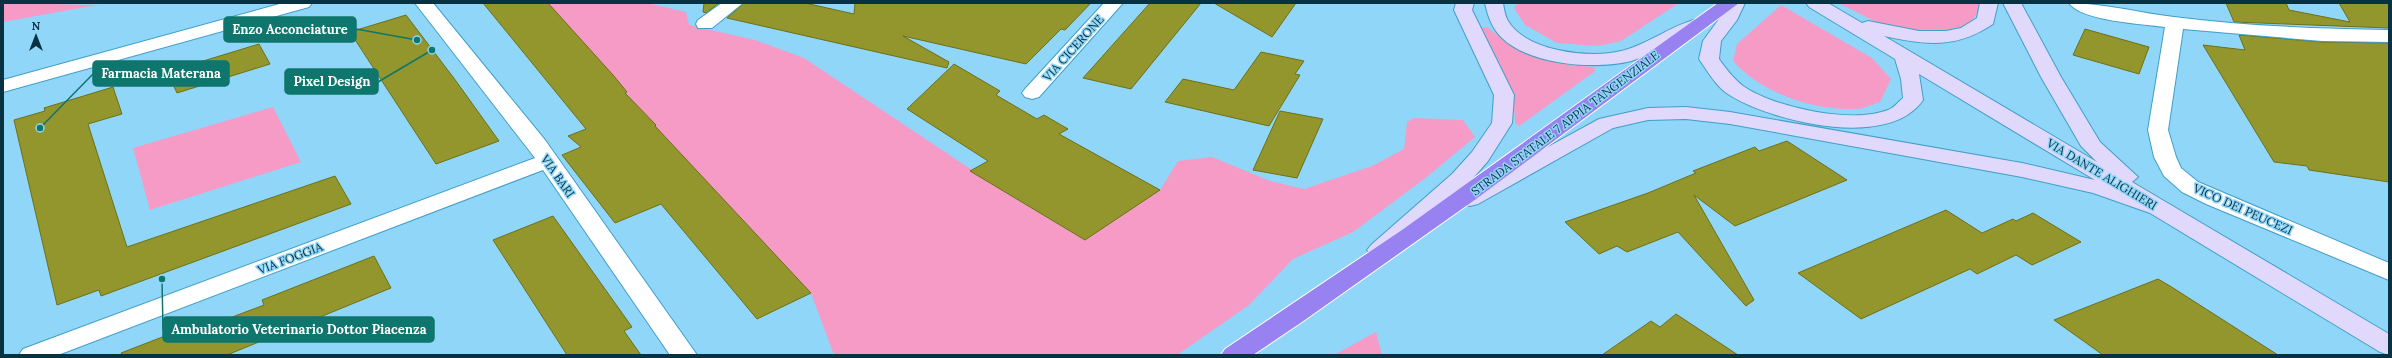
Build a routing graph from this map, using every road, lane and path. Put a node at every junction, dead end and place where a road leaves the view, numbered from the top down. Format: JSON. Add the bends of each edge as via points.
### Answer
{"nodes":[{"id":1,"x":303,"y":3,"type":"edge"},
{"id":2,"x":424,"y":3,"type":"edge"},
{"id":3,"x":734,"y":3,"type":"edge"},
{"id":4,"x":1114,"y":3,"type":"edge"},
{"id":5,"x":1465,"y":3,"type":"edge"},
{"id":6,"x":1494,"y":3,"type":"edge"},
{"id":7,"x":1730,"y":3,"type":"edge"},
{"id":8,"x":1736,"y":3,"type":"edge"},
{"id":9,"x":1815,"y":3,"type":"edge"},
{"id":10,"x":1989,"y":3,"type":"edge"},
{"id":11,"x":2012,"y":3,"type":"edge"},
{"id":12,"x":2078,"y":3,"type":"edge"},
{"id":13,"x":1846,"y":22,"type":"junction"},
{"id":14,"x":2175,"y":23,"type":"junction"},
{"id":15,"x":705,"y":24,"type":"dead end"},
{"id":16,"x":1697,"y":25,"type":"junction"},
{"id":17,"x":2389,"y":36,"type":"edge"},
{"id":18,"x":1903,"y":55,"type":"junction"},
{"id":19,"x":3,"y":86,"type":"edge"},
{"id":20,"x":1032,"y":93,"type":"dead end"},
{"id":21,"x":547,"y":161,"type":"junction"},
{"id":22,"x":2163,"y":210,"type":"junction"},
{"id":23,"x":1432,"y":220,"type":"junction"},
{"id":24,"x":2389,"y":272,"type":"edge"},
{"id":25,"x":1333,"y":290,"type":"junction"},
{"id":26,"x":2389,"y":346,"type":"edge"},
{"id":27,"x":32,"y":355,"type":"edge"},
{"id":28,"x":684,"y":355,"type":"edge"},
{"id":29,"x":1234,"y":355,"type":"edge"}],
"edges":[{"from":1,"to":19,"type":"street"},
{"from":2,"to":21,"type":"street","name":"VIA BARI"},
{"from":3,"to":15,"type":"street"},
{"from":4,"to":20,"type":"street","name":"VIA CICERONE"},
{"from":5,"to":25,"type":"main road","via":[[1463,10],[1504,96],[1502,122],[1480,156],[1460,179]]},
{"from":6,"to":16,"type":"main road","via":[[1494,14],[1503,31],[1520,43],[1542,52],[1574,58],[1596,60],[1622,57]]},
{"from":7,"to":16,"type":"highway","name":"STRADA STATALE 7 APPIA TANGENZIALE"},
{"from":8,"to":18,"type":"main road","via":[[1728,20],[1712,41],[1709,59],[1723,80],[1748,98],[1777,108],[1810,117],[1845,121],[1897,114],[1913,100],[1911,79]]},
{"from":9,"to":13,"type":"main road","name":"VIA DANTE ALIGHIERI"},
{"from":10,"to":13,"type":"main road","via":[[1986,20],[1967,33],[1939,37],[1906,36]]},
{"from":11,"to":22,"type":"main road","via":[[2092,146]]},
{"from":12,"to":14,"type":"street","via":[[2104,12]]},
{"from":13,"to":18,"type":"main road","name":"VIA DANTE ALIGHIERI"},
{"from":14,"to":17,"type":"street","via":[[2322,35]]},
{"from":14,"to":24,"type":"street","name":"VICO DEI PEUCEZI","via":[[2158,130],[2172,171],[2190,187],[2214,199]]},
{"from":16,"to":23,"type":"highway","name":"STRADA STATALE 7 APPIA TANGENZIALE"},
{"from":18,"to":22,"type":"main road","name":"VIA DANTE ALIGHIERI"},
{"from":21,"to":27,"type":"street","name":"VIA FOGGIA"},
{"from":21,"to":28,"type":"street","name":"VIA BARI"},
{"from":22,"to":23,"type":"main road","via":[[2100,188],[2022,170],[1730,118],[1686,113],[1648,114],[1606,123]]},
{"from":22,"to":26,"type":"main road","name":"VIA DANTE ALIGHIERI"},
{"from":23,"to":25,"type":"highway","name":"STRADA STATALE 7 APPIA TANGENZIALE"},
{"from":25,"to":29,"type":"highway"}]}
